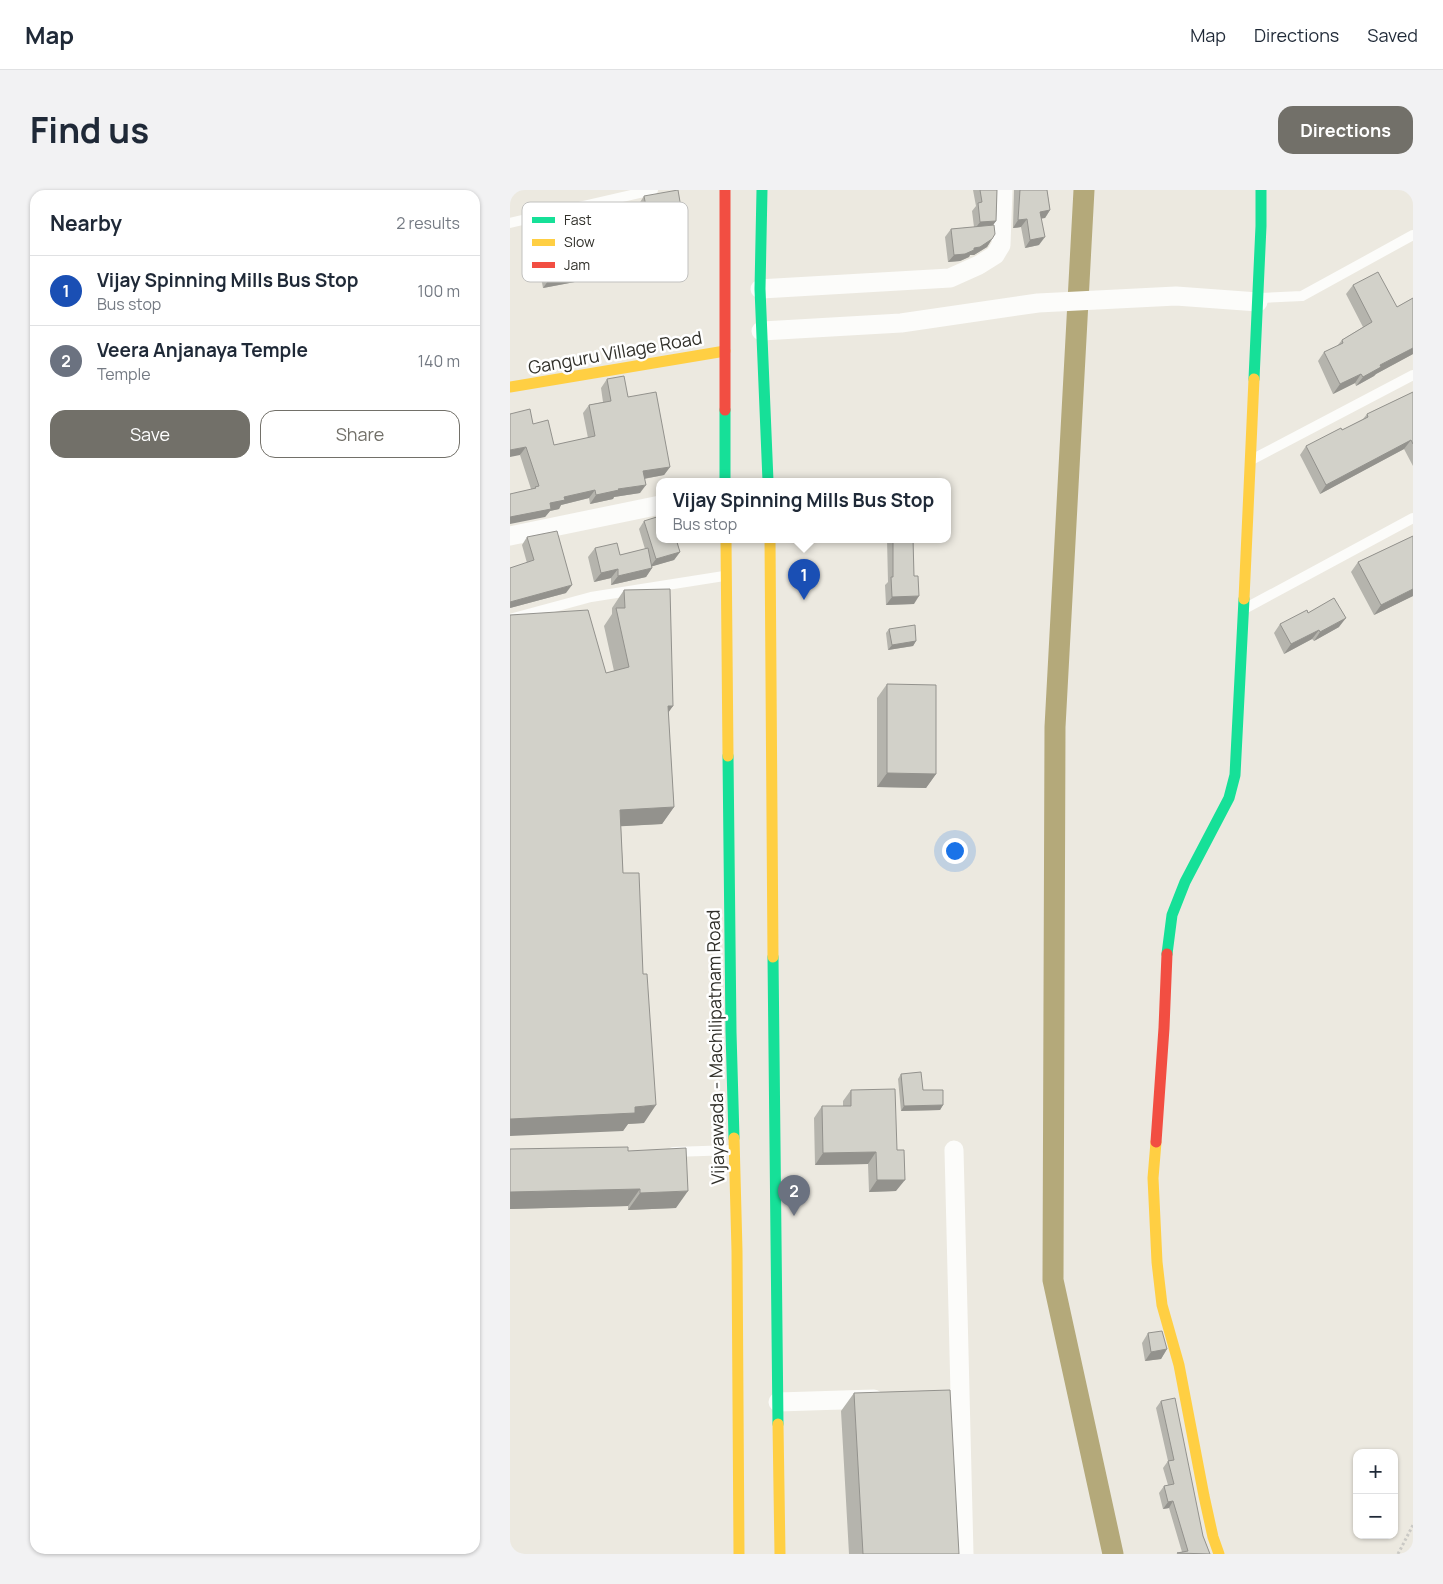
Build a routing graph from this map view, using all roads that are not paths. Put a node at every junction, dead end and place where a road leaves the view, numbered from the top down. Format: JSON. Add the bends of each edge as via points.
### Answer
{"nodes":[{"id":1,"x":653,"y":190,"type":"edge"},
{"id":2,"x":725,"y":190,"type":"edge"},
{"id":3,"x":762,"y":190,"type":"edge"},
{"id":4,"x":1003,"y":190,"type":"edge"},
{"id":5,"x":1261,"y":190,"type":"edge"},
{"id":6,"x":601,"y":202,"type":"edge"},
{"id":7,"x":1413,"y":235,"type":"edge"},
{"id":8,"x":760,"y":289,"type":"junction"},
{"id":9,"x":1258,"y":300,"type":"junction"},
{"id":10,"x":761,"y":332,"type":"junction"},
{"id":11,"x":725,"y":351,"type":"junction"},
{"id":12,"x":1413,"y":375,"type":"edge"},
{"id":13,"x":510,"y":387,"type":"edge"},
{"id":14,"x":1250,"y":461,"type":"junction"},
{"id":15,"x":725,"y":478,"type":"edge"},
{"id":16,"x":768,"y":478,"type":"edge"},
{"id":17,"x":656,"y":506,"type":"edge"},
{"id":18,"x":1413,"y":518,"type":"edge"},
{"id":19,"x":510,"y":536,"type":"edge"},
{"id":20,"x":726,"y":543,"type":"edge"},
{"id":21,"x":770,"y":543,"type":"edge"},
{"id":22,"x":727,"y":576,"type":"junction"},
{"id":23,"x":1242,"y":610,"type":"junction"},
{"id":24,"x":510,"y":619,"type":"edge"},
{"id":25,"x":734,"y":1150,"type":"junction"},
{"id":26,"x":954,"y":1150,"type":"dead end"},
{"id":27,"x":666,"y":1152,"type":"edge"},
{"id":28,"x":961,"y":1396,"type":"junction"},
{"id":29,"x":942,"y":1397,"type":"edge"},
{"id":30,"x":894,"y":1398,"type":"edge"},
{"id":31,"x":778,"y":1402,"type":"junction"},
{"id":32,"x":739,"y":1534,"type":"junction"},
{"id":33,"x":734,"y":1554,"type":"edge"},
{"id":34,"x":739,"y":1554,"type":"edge"},
{"id":35,"x":780,"y":1554,"type":"edge"},
{"id":36,"x":964,"y":1554,"type":"edge"},
{"id":37,"x":1220,"y":1554,"type":"edge"}],
"edges":[{"from":1,"to":6,"type":"lane"},
{"from":2,"to":11,"type":"main road"},
{"from":3,"to":8,"type":"main road"},
{"from":4,"to":8,"type":"street","via":[[1001,245],[995,255],[950,278]]},
{"from":5,"to":9,"type":"main road"},
{"from":7,"to":9,"type":"lane","via":[[1302,296]]},
{"from":8,"to":10,"type":"main road"},
{"from":9,"to":10,"type":"street","via":[[1176,296],[1038,303],[901,323]]},
{"from":9,"to":14,"type":"main road"},
{"from":10,"to":16,"type":"main road"},
{"from":11,"to":13,"type":"main road","name":"Ganguru Village Road"},
{"from":11,"to":15,"type":"main road"},
{"from":12,"to":14,"type":"lane"},
{"from":14,"to":23,"type":"main road"},
{"from":17,"to":19,"type":"street"},
{"from":18,"to":23,"type":"lane"},
{"from":20,"to":22,"type":"main road","name":"Vijayawada - Machilipatnam Road"},
{"from":21,"to":31,"type":"main road"},
{"from":22,"to":24,"type":"lane","via":[[591,597]]},
{"from":22,"to":25,"type":"main road","name":"Vijayawada - Machilipatnam Road"},
{"from":23,"to":37,"type":"main road","via":[[1235,775],[1229,798],[1185,882],[1172,915],[1166,960],[1153,1178],[1156,1262],[1162,1305],[1179,1365],[1204,1496]]},
{"from":25,"to":27,"type":"lane"},
{"from":25,"to":32,"type":"main road","name":"Vijayawada - Machilipatnam Road","via":[[738,1260]]},
{"from":26,"to":28,"type":"street"},
{"from":28,"to":29,"type":"street"},
{"from":28,"to":36,"type":"street"},
{"from":30,"to":31,"type":"street"},
{"from":31,"to":35,"type":"main road"},
{"from":32,"to":33,"type":"lane"},
{"from":32,"to":34,"type":"main road","name":"Vijayawada - Machilipatnam Road"}]}
